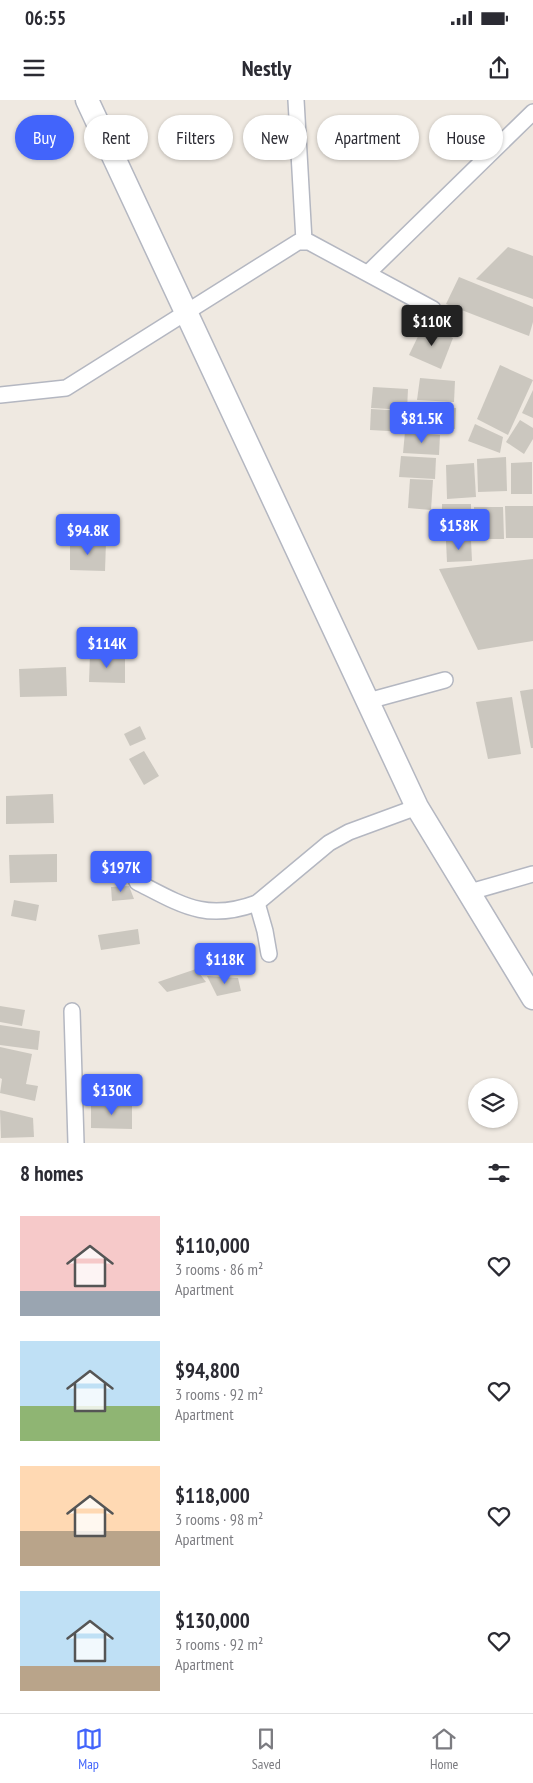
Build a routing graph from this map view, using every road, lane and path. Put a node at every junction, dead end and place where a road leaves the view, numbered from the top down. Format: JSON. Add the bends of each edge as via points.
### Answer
{"nodes":[{"id":1,"x":86,"y":100,"type":"edge"},
{"id":2,"x":296,"y":100,"type":"edge"},
{"id":3,"x":533,"y":112,"type":"edge"},
{"id":4,"x":304,"y":241,"type":"junction"},
{"id":5,"x":368,"y":273,"type":"junction"},
{"id":6,"x":434,"y":309,"type":"dead end"},
{"id":7,"x":186,"y":311,"type":"junction"},
{"id":8,"x":0,"y":395,"type":"edge"},
{"id":9,"x":445,"y":680,"type":"dead end"},
{"id":10,"x":368,"y":701,"type":"junction"},
{"id":11,"x":417,"y":807,"type":"junction"},
{"id":12,"x":533,"y":874,"type":"edge"},
{"id":13,"x":137,"y":882,"type":"dead end"},
{"id":14,"x":470,"y":892,"type":"junction"},
{"id":15,"x":257,"y":903,"type":"junction"},
{"id":16,"x":269,"y":954,"type":"dead end"},
{"id":17,"x":533,"y":998,"type":"edge"},
{"id":18,"x":72,"y":1011,"type":"dead end"},
{"id":19,"x":76,"y":1143,"type":"edge"}],
"edges":[{"from":1,"to":7,"type":"main road"},
{"from":2,"to":4,"type":"street"},
{"from":3,"to":5,"type":"street"},
{"from":4,"to":5,"type":"street"},
{"from":4,"to":7,"type":"street"},
{"from":5,"to":6,"type":"street"},
{"from":7,"to":8,"type":"street","via":[[66,388]]},
{"from":7,"to":10,"type":"main road"},
{"from":9,"to":10,"type":"street"},
{"from":10,"to":11,"type":"main road"},
{"from":11,"to":14,"type":"main road"},
{"from":11,"to":15,"type":"street","via":[[349,832],[330,843]]},
{"from":12,"to":14,"type":"street"},
{"from":13,"to":15,"type":"street","via":[[188,908],[214,913]]},
{"from":14,"to":17,"type":"main road"},
{"from":15,"to":16,"type":"street"},
{"from":18,"to":19,"type":"street"}]}
